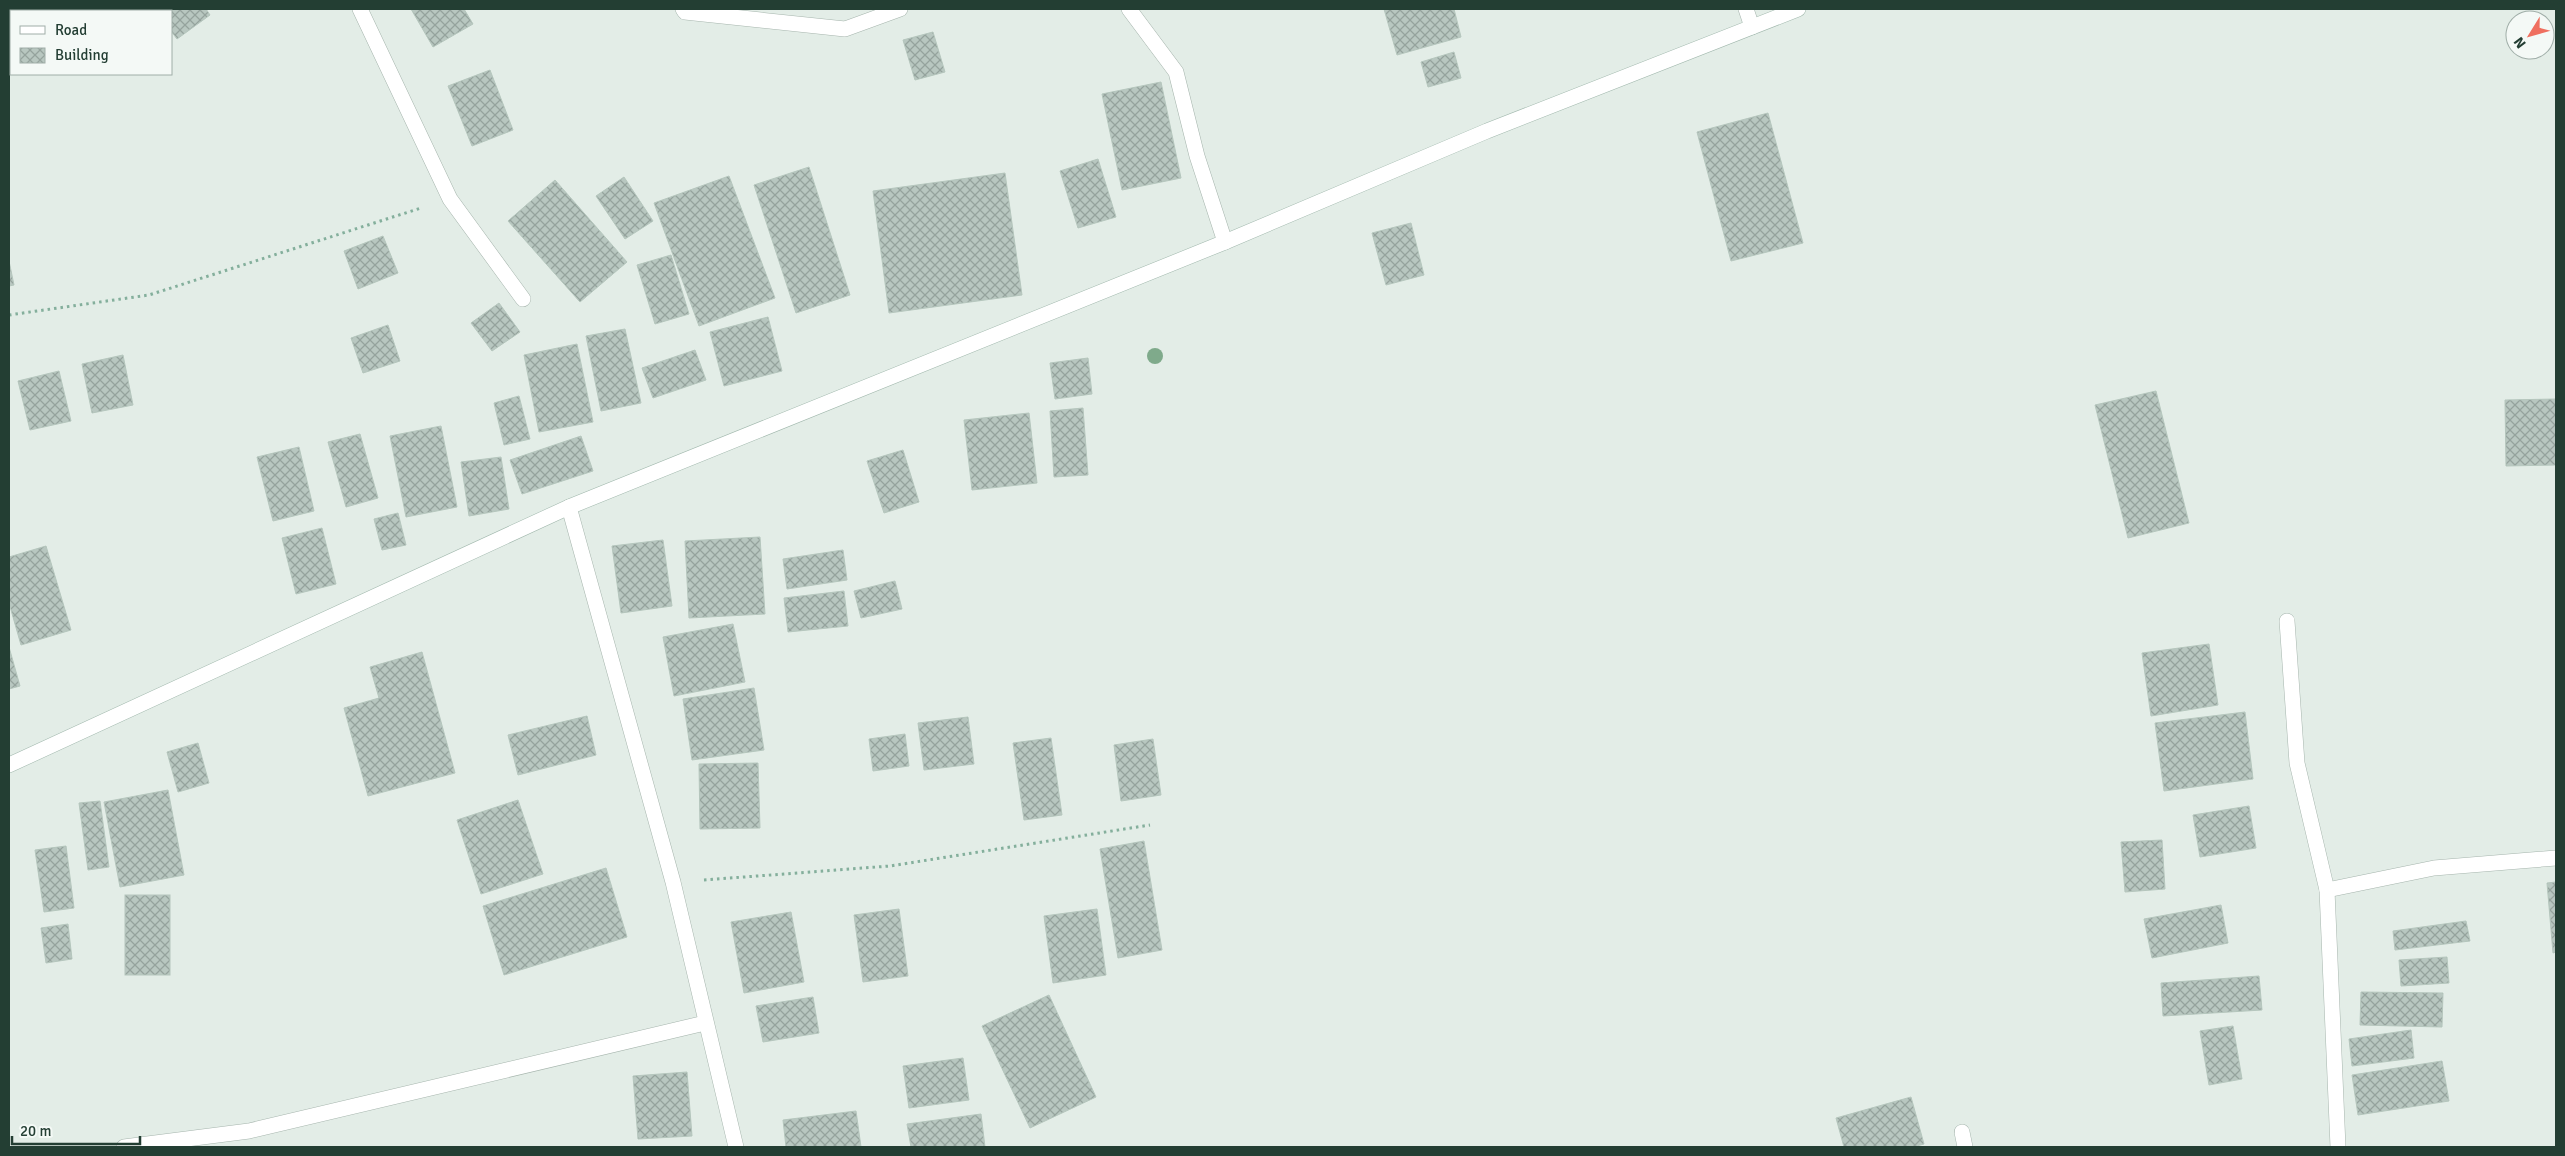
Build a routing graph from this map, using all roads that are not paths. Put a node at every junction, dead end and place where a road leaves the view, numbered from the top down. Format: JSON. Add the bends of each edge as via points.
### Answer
{"nodes":[{"id":1,"x":360,"y":9,"type":"edge"},
{"id":2,"x":683,"y":9,"type":"edge"},
{"id":3,"x":900,"y":9,"type":"edge"},
{"id":4,"x":1129,"y":9,"type":"edge"},
{"id":5,"x":1746,"y":9,"type":"edge"},
{"id":6,"x":1798,"y":9,"type":"edge"},
{"id":7,"x":1752,"y":27,"type":"junction"},
{"id":8,"x":1225,"y":242,"type":"junction"},
{"id":9,"x":523,"y":299,"type":"dead end"},
{"id":10,"x":569,"y":507,"type":"junction"},
{"id":11,"x":2287,"y":621,"type":"dead end"},
{"id":12,"x":9,"y":765,"type":"edge"},
{"id":13,"x":2556,"y":858,"type":"edge"},
{"id":14,"x":2327,"y":890,"type":"junction"},
{"id":15,"x":705,"y":1023,"type":"junction"},
{"id":16,"x":1962,"y":1132,"type":"dead end"},
{"id":17,"x":124,"y":1147,"type":"edge"},
{"id":18,"x":736,"y":1147,"type":"edge"},
{"id":19,"x":1965,"y":1147,"type":"edge"},
{"id":20,"x":2338,"y":1147,"type":"edge"}],
"edges":[{"from":1,"to":9,"type":"street","via":[[450,199]]},
{"from":2,"to":3,"type":"street","via":[[685,12],[845,29]]},
{"from":4,"to":8,"type":"street","via":[[1176,72],[1197,156]]},
{"from":5,"to":7,"type":"street"},
{"from":6,"to":7,"type":"street"},
{"from":7,"to":8,"type":"street","via":[[1486,131]]},
{"from":8,"to":10,"type":"street"},
{"from":10,"to":12,"type":"street"},
{"from":10,"to":15,"type":"street","via":[[673,882]]},
{"from":11,"to":14,"type":"street","via":[[2297,764]]},
{"from":13,"to":14,"type":"street","via":[[2434,868]]},
{"from":14,"to":20,"type":"street"},
{"from":15,"to":17,"type":"street","via":[[249,1131]]},
{"from":15,"to":18,"type":"street"},
{"from":16,"to":19,"type":"street"}]}
